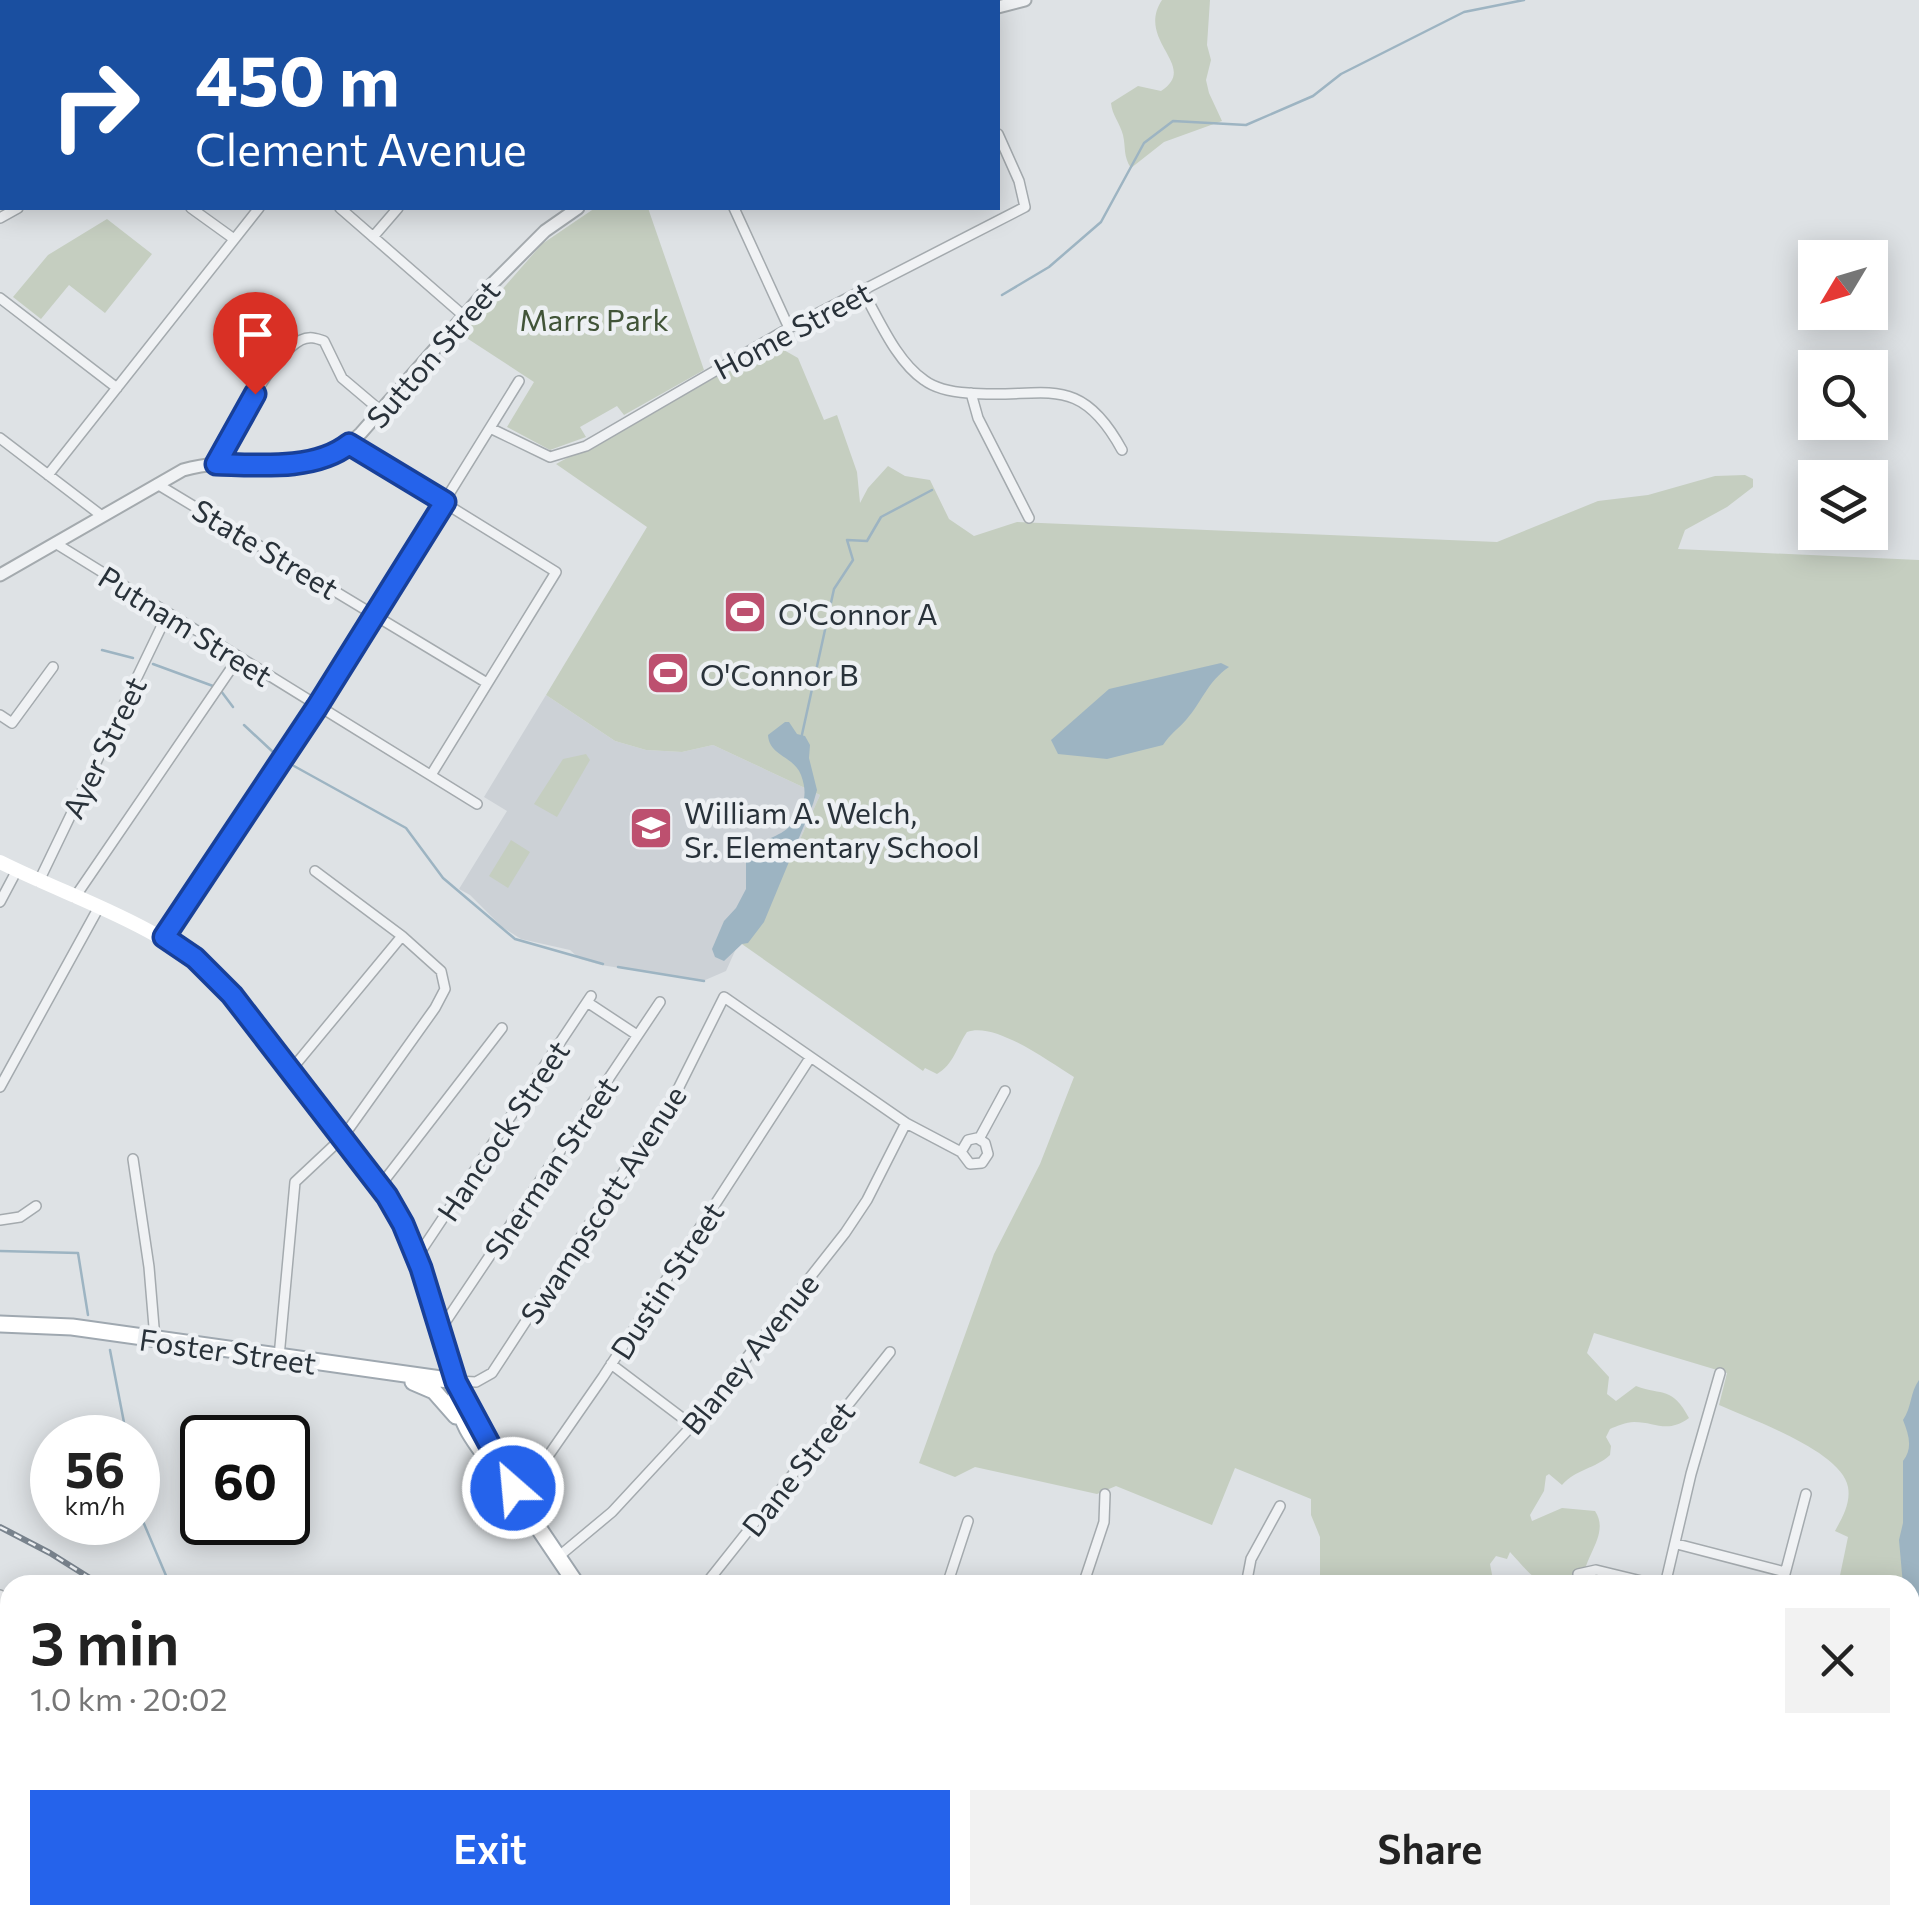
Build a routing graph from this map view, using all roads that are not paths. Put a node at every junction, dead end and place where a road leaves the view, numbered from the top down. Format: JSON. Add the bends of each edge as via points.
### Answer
{"nodes":[{"id":1,"x":1025,"y":0,"type":"edge"},
{"id":2,"x":1000,"y":6,"type":"edge"},
{"id":3,"x":1000,"y":139,"type":"edge"},
{"id":4,"x":194,"y":210,"type":"edge"},
{"id":5,"x":257,"y":210,"type":"edge"},
{"id":6,"x":342,"y":210,"type":"edge"},
{"id":7,"x":396,"y":210,"type":"edge"},
{"id":8,"x":735,"y":210,"type":"edge"},
{"id":9,"x":561,"y":212,"type":"edge"},
{"id":10,"x":373,"y":237,"type":"junction"},
{"id":11,"x":234,"y":239,"type":"junction"},
{"id":12,"x":862,"y":290,"type":"junction"},
{"id":13,"x":0,"y":298,"type":"edge"},
{"id":14,"x":464,"y":316,"type":"junction"},
{"id":15,"x":789,"y":328,"type":"junction"},
{"id":16,"x":519,"y":381,"type":"dead end"},
{"id":17,"x":118,"y":388,"type":"junction"},
{"id":18,"x":971,"y":393,"type":"junction"},
{"id":19,"x":381,"y":411,"type":"junction"},
{"id":20,"x":490,"y":428,"type":"junction"},
{"id":21,"x":0,"y":438,"type":"edge"},
{"id":22,"x":349,"y":444,"type":"junction"},
{"id":23,"x":1122,"y":450,"type":"dead end"},
{"id":24,"x":216,"y":464,"type":"junction"},
{"id":25,"x":48,"y":475,"type":"junction"},
{"id":26,"x":156,"y":484,"type":"junction"},
{"id":27,"x":445,"y":502,"type":"junction"},
{"id":28,"x":102,"y":516,"type":"junction"},
{"id":29,"x":1029,"y":518,"type":"dead end"},
{"id":30,"x":55,"y":543,"type":"junction"},
{"id":31,"x":0,"y":575,"type":"edge"},
{"id":32,"x":168,"y":613,"type":"junction"},
{"id":33,"x":376,"y":613,"type":"junction"},
{"id":34,"x":238,"y":658,"type":"junction"},
{"id":35,"x":52,"y":666,"type":"dead end"},
{"id":36,"x":487,"y":683,"type":"junction"},
{"id":37,"x":317,"y":707,"type":"junction"},
{"id":38,"x":0,"y":716,"type":"edge"},
{"id":39,"x":431,"y":775,"type":"junction"},
{"id":40,"x":477,"y":804,"type":"dead end"},
{"id":41,"x":0,"y":862,"type":"edge"},
{"id":42,"x":17,"y":870,"type":"junction"},
{"id":43,"x":315,"y":870,"type":"dead end"},
{"id":44,"x":39,"y":882,"type":"junction"},
{"id":45,"x":75,"y":896,"type":"junction"},
{"id":46,"x":0,"y":902,"type":"edge"},
{"id":47,"x":99,"y":908,"type":"junction"},
{"id":48,"x":402,"y":936,"type":"junction"},
{"id":49,"x":164,"y":937,"type":"junction"},
{"id":50,"x":660,"y":1002,"type":"dead end"},
{"id":51,"x":502,"y":1028,"type":"dead end"},
{"id":52,"x":637,"y":1035,"type":"junction"},
{"id":53,"x":810,"y":1058,"type":"junction"},
{"id":54,"x":291,"y":1070,"type":"junction"},
{"id":55,"x":0,"y":1087,"type":"edge"},
{"id":56,"x":1005,"y":1091,"type":"dead end"},
{"id":57,"x":906,"y":1122,"type":"junction"},
{"id":58,"x":343,"y":1137,"type":"junction"},
{"id":59,"x":979,"y":1139,"type":"junction"},
{"id":60,"x":961,"y":1152,"type":"junction"},
{"id":61,"x":134,"y":1159,"type":"dead end"},
{"id":62,"x":380,"y":1186,"type":"junction"},
{"id":63,"x":36,"y":1206,"type":"dead end"},
{"id":64,"x":0,"y":1220,"type":"edge"},
{"id":65,"x":417,"y":1257,"type":"junction"},
{"id":66,"x":0,"y":1324,"type":"edge"},
{"id":67,"x":440,"y":1330,"type":"junction"},
{"id":68,"x":156,"y":1339,"type":"junction"},
{"id":69,"x":890,"y":1352,"type":"dead end"},
{"id":70,"x":279,"y":1358,"type":"junction"},
{"id":71,"x":611,"y":1364,"type":"junction"},
{"id":72,"x":1720,"y":1373,"type":"dead end"},
{"id":73,"x":395,"y":1374,"type":"junction"},
{"id":74,"x":456,"y":1382,"type":"junction"},
{"id":75,"x":692,"y":1426,"type":"junction"},
{"id":76,"x":469,"y":1433,"type":"junction"},
{"id":77,"x":1104,"y":1494,"type":"dead end"},
{"id":78,"x":1806,"y":1494,"type":"dead end"},
{"id":79,"x":518,"y":1499,"type":"junction"},
{"id":80,"x":1280,"y":1506,"type":"dead end"},
{"id":81,"x":968,"y":1521,"type":"dead end"},
{"id":82,"x":1677,"y":1544,"type":"junction"},
{"id":83,"x":558,"y":1557,"type":"junction"},
{"id":84,"x":1785,"y":1572,"type":"junction"},
{"id":85,"x":1578,"y":1574,"type":"dead end"},
{"id":86,"x":570,"y":1575,"type":"edge"},
{"id":87,"x":713,"y":1575,"type":"edge"},
{"id":88,"x":949,"y":1575,"type":"edge"},
{"id":89,"x":1086,"y":1575,"type":"edge"},
{"id":90,"x":1248,"y":1575,"type":"edge"},
{"id":91,"x":1618,"y":1575,"type":"edge"},
{"id":92,"x":1666,"y":1575,"type":"edge"},
{"id":93,"x":1784,"y":1575,"type":"edge"}],
"edges":[{"from":1,"to":2,"type":"street"},
{"from":3,"to":12,"type":"street","name":"Home Street","via":[[1025,207]]},
{"from":4,"to":11,"type":"street"},
{"from":5,"to":11,"type":"street"},
{"from":6,"to":10,"type":"street"},
{"from":7,"to":10,"type":"street"},
{"from":8,"to":15,"type":"street"},
{"from":9,"to":14,"type":"street","name":"Sutton Street"},
{"from":10,"to":14,"type":"street"},
{"from":11,"to":17,"type":"street"},
{"from":12,"to":15,"type":"street","name":"Home Street"},
{"from":12,"to":18,"type":"street","via":[[916,374],[940,388]]},
{"from":13,"to":17,"type":"street"},
{"from":14,"to":19,"type":"street","name":"Sutton Street"},
{"from":15,"to":20,"type":"street","name":"Home Street","via":[[562,455],[545,456]]},
{"from":16,"to":20,"type":"street"},
{"from":17,"to":25,"type":"street"},
{"from":18,"to":23,"type":"street","via":[[1077,397],[1102,417]]},
{"from":18,"to":29,"type":"street"},
{"from":19,"to":22,"type":"street","name":"Sutton Street"},
{"from":19,"to":24,"type":"street","via":[[338,374],[324,341],[302,340],[248,404]]},
{"from":20,"to":27,"type":"street"},
{"from":21,"to":25,"type":"street"},
{"from":22,"to":24,"type":"street","name":"Sutton Street","via":[[309,462]]},
{"from":22,"to":27,"type":"street"},
{"from":24,"to":26,"type":"street","name":"Sutton Street"},
{"from":25,"to":28,"type":"street"},
{"from":26,"to":28,"type":"street","name":"Sutton Street"},
{"from":26,"to":33,"type":"street","name":"State Street"},
{"from":27,"to":33,"type":"street"},
{"from":27,"to":36,"type":"street","via":[[556,572]]},
{"from":28,"to":30,"type":"street","name":"Sutton Street"},
{"from":30,"to":31,"type":"street","name":"Sutton Street"},
{"from":30,"to":32,"type":"street","name":"Putnam Street"},
{"from":32,"to":34,"type":"street","name":"Putnam Street"},
{"from":32,"to":44,"type":"street","name":"Ayer Street"},
{"from":33,"to":36,"type":"street","name":"State Street"},
{"from":33,"to":37,"type":"street"},
{"from":34,"to":37,"type":"street","name":"Putnam Street"},
{"from":34,"to":45,"type":"street"},
{"from":35,"to":38,"type":"street","via":[[12,723]]},
{"from":36,"to":39,"type":"street"},
{"from":37,"to":39,"type":"street","name":"Putnam Street"},
{"from":37,"to":49,"type":"street"},
{"from":39,"to":40,"type":"street","name":"Putnam Street"},
{"from":41,"to":42,"type":"main road"},
{"from":42,"to":44,"type":"main road"},
{"from":42,"to":46,"type":"street"},
{"from":43,"to":48,"type":"street"},
{"from":44,"to":45,"type":"main road"},
{"from":45,"to":47,"type":"main road"},
{"from":47,"to":49,"type":"main road"},
{"from":47,"to":55,"type":"street"},
{"from":48,"to":54,"type":"street"},
{"from":48,"to":58,"type":"street","via":[[440,971],[445,988]]},
{"from":49,"to":54,"type":"main road","via":[[226,988]]},
{"from":50,"to":52,"type":"street","name":"Sherman Street"},
{"from":51,"to":62,"type":"street"},
{"from":52,"to":65,"type":"street","name":"Hancock Street","via":[[589,999]]},
{"from":52,"to":67,"type":"street","name":"Sherman Street"},
{"from":53,"to":57,"type":"street"},
{"from":53,"to":71,"type":"street","name":"Dustin Street"},
{"from":53,"to":74,"type":"street","name":"Swampscott Avenue","via":[[724,997],[678,1087],[492,1373]]},
{"from":54,"to":58,"type":"main road"},
{"from":56,"to":59,"type":"street"},
{"from":57,"to":60,"type":"street"},
{"from":57,"to":75,"type":"street","name":"Blaney Avenue","via":[[846,1234]]},
{"from":58,"to":62,"type":"main road"},
{"from":58,"to":70,"type":"street","via":[[293,1188]]},
{"from":59,"to":60,"type":"street","via":[[968,1140]]},
{"from":59,"to":60,"type":"street","via":[[988,1154],[982,1164],[970,1164]]},
{"from":61,"to":68,"type":"street"},
{"from":62,"to":65,"type":"main road"},
{"from":63,"to":64,"type":"street"},
{"from":65,"to":67,"type":"main road"},
{"from":66,"to":68,"type":"main road","name":"Foster Street"},
{"from":67,"to":74,"type":"main road"},
{"from":68,"to":70,"type":"main road","name":"Foster Street"},
{"from":69,"to":87,"type":"street","name":"Dane Street"},
{"from":70,"to":73,"type":"main road","name":"Foster Street"},
{"from":71,"to":75,"type":"street"},
{"from":71,"to":79,"type":"street","name":"Dustin Street"},
{"from":72,"to":82,"type":"street"},
{"from":73,"to":74,"type":"main road","name":"Foster Street"},
{"from":73,"to":76,"type":"main road","via":[[434,1391]]},
{"from":74,"to":76,"type":"main road","via":[[455,1400]]},
{"from":74,"to":79,"type":"main road"},
{"from":75,"to":83,"type":"street","name":"Blaney Avenue","via":[[612,1512]]},
{"from":76,"to":79,"type":"main road"},
{"from":77,"to":89,"type":"street","via":[[1104,1522]]},
{"from":78,"to":84,"type":"street"},
{"from":79,"to":83,"type":"main road"},
{"from":80,"to":90,"type":"street"},
{"from":81,"to":88,"type":"street"},
{"from":82,"to":84,"type":"street"},
{"from":82,"to":92,"type":"street"},
{"from":83,"to":86,"type":"main road"},
{"from":84,"to":93,"type":"street"},
{"from":85,"to":91,"type":"street"}]}
